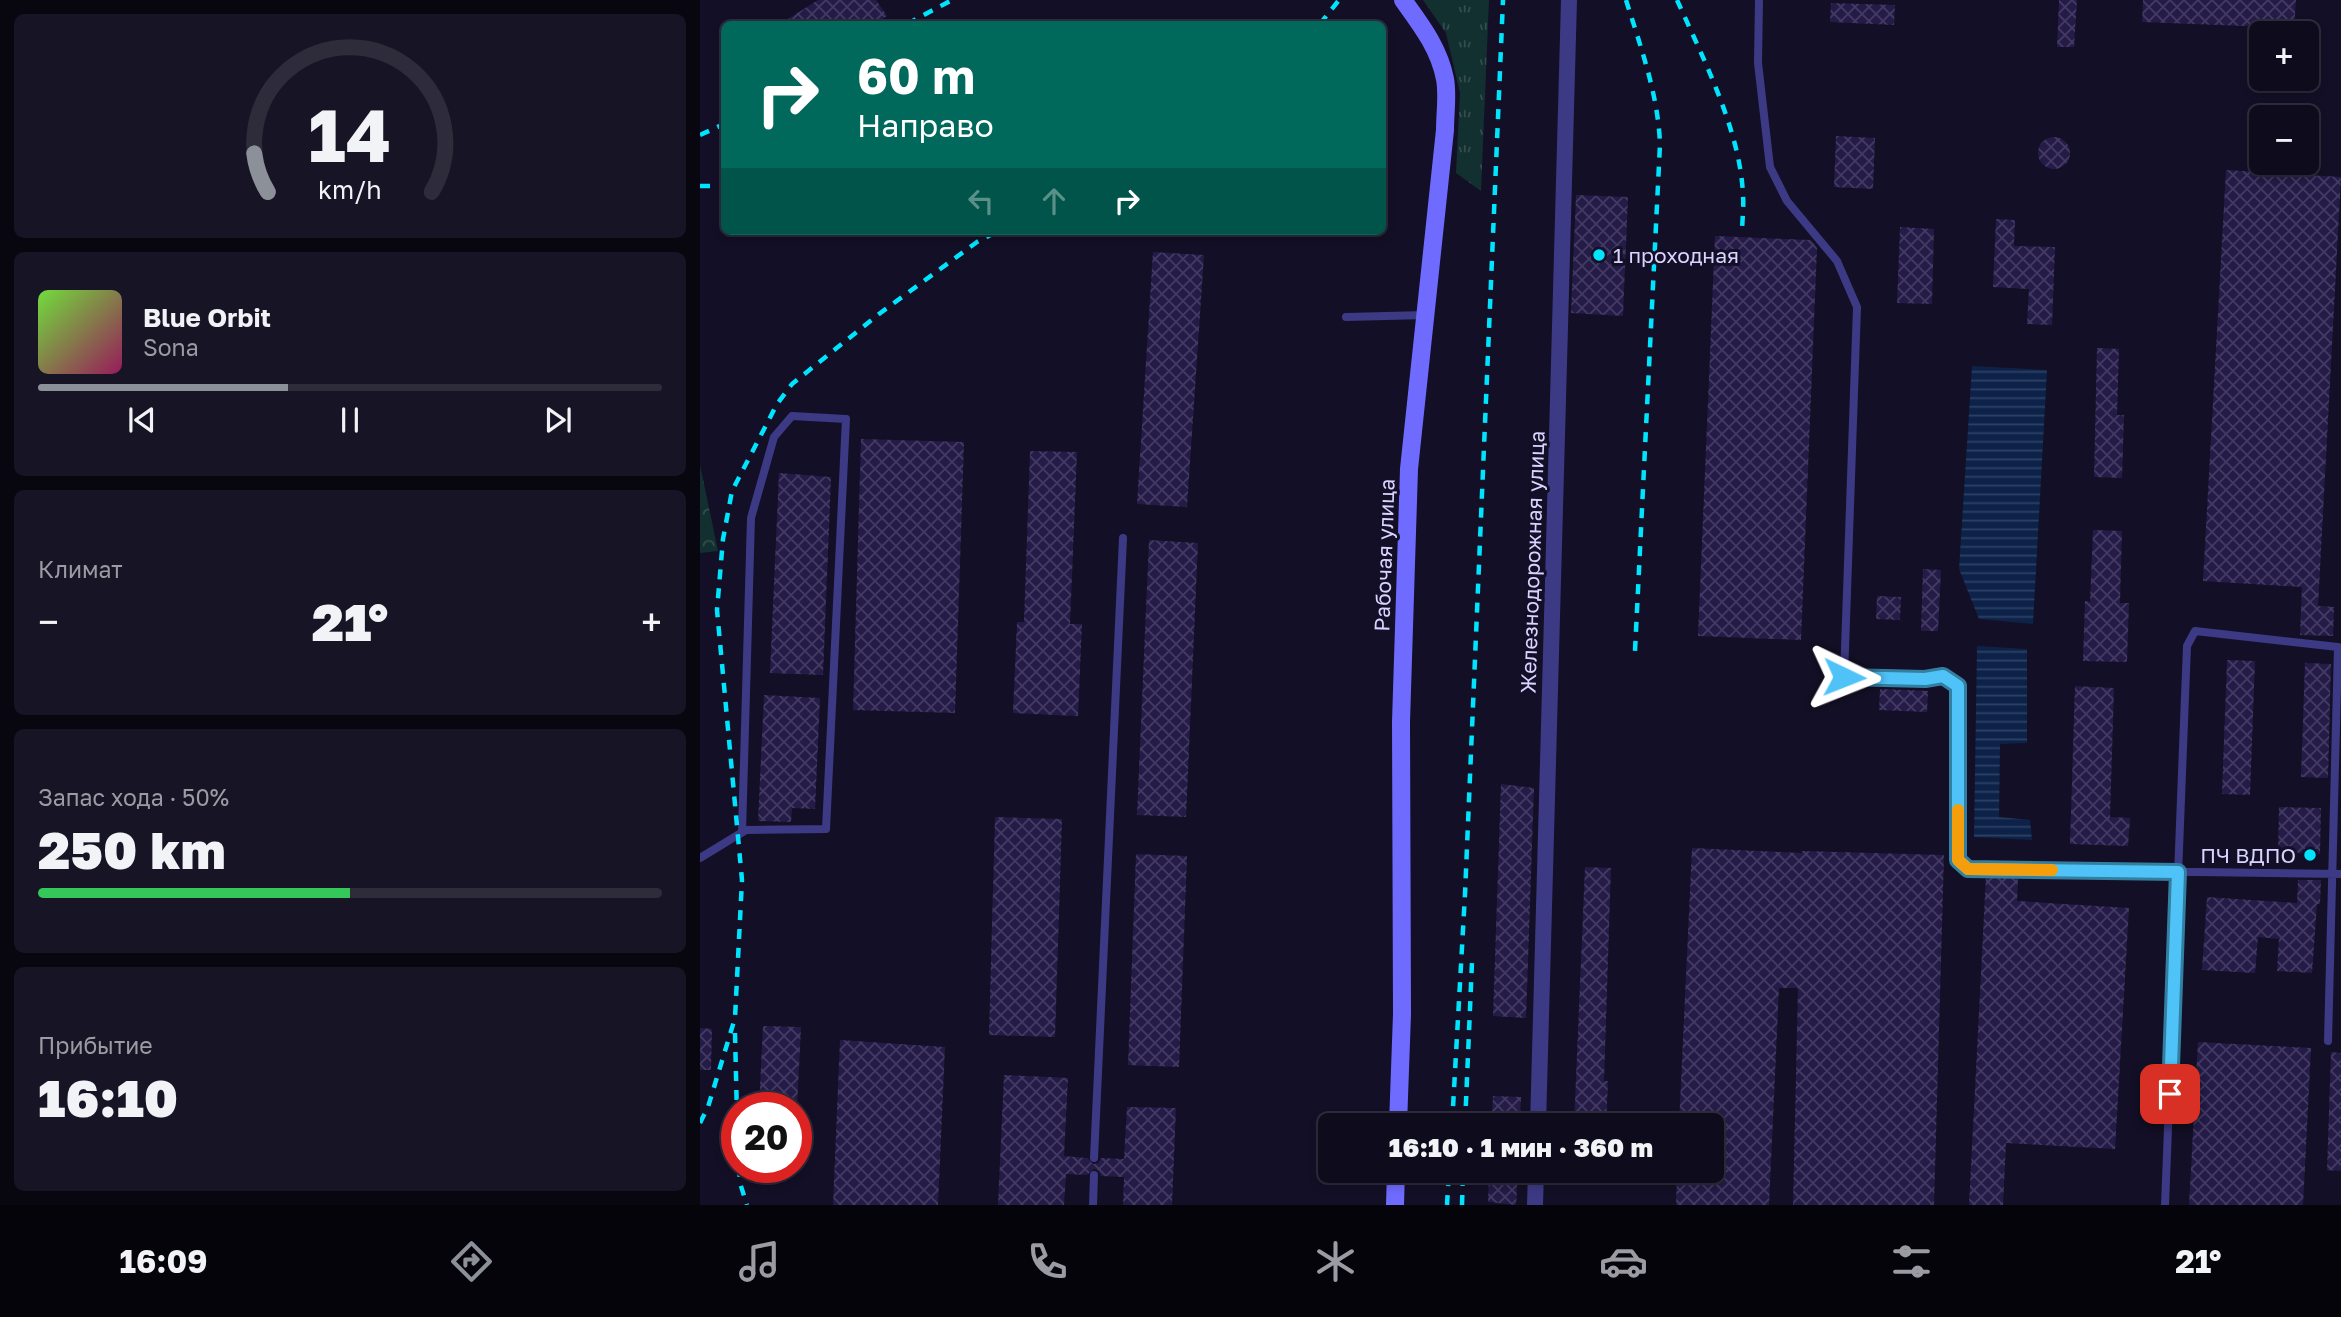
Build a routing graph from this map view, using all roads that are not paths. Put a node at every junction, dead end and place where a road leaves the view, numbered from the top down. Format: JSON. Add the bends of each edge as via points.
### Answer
{"nodes":[{"id":1,"x":1403,"y":0,"type":"edge"},
{"id":2,"x":1569,"y":0,"type":"edge"},
{"id":3,"x":1759,"y":0,"type":"edge"},
{"id":4,"x":1426,"y":315,"type":"junction"},
{"id":5,"x":1346,"y":317,"type":"dead end"},
{"id":6,"x":1123,"y":538,"type":"dead end"},
{"id":7,"x":742,"y":832,"type":"junction"},
{"id":8,"x":700,"y":858,"type":"edge"},
{"id":9,"x":2178,"y":872,"type":"junction"},
{"id":10,"x":2341,"y":874,"type":"edge"},
{"id":11,"x":2330,"y":875,"type":"junction"},
{"id":12,"x":2328,"y":1041,"type":"dead end"},
{"id":13,"x":1398,"y":1113,"type":"edge"},
{"id":14,"x":1538,"y":1113,"type":"edge"},
{"id":15,"x":1094,"y":1158,"type":"dead end"},
{"id":16,"x":1094,"y":1175,"type":"dead end"},
{"id":17,"x":1396,"y":1183,"type":"edge"},
{"id":18,"x":1536,"y":1183,"type":"edge"},
{"id":19,"x":1093,"y":1205,"type":"edge"},
{"id":20,"x":1395,"y":1205,"type":"edge"},
{"id":21,"x":1535,"y":1205,"type":"edge"},
{"id":22,"x":2165,"y":1205,"type":"edge"}],
"edges":[{"from":1,"to":4,"type":"street","name":"Рабочая улица","via":[[1429,36],[1446,80],[1446,130]]},
{"from":2,"to":14,"type":"street","name":"Железнодорожная улица"},
{"from":3,"to":9,"type":"lane","via":[[1758,63],[1770,167],[1787,201],[1837,261],[1857,307],[1844,677],[1943,676],[1958,686],[1958,860],[1968,869]]},
{"from":4,"to":5,"type":"lane"},
{"from":4,"to":13,"type":"street","name":"Рабочая улица","via":[[1409,482],[1401,722]]},
{"from":6,"to":15,"type":"lane"},
{"from":7,"to":7,"type":"lane","via":[[826,829],[846,418],[792,416],[774,437],[751,518]]},
{"from":7,"to":8,"type":"lane"},
{"from":9,"to":11,"type":"lane"},
{"from":9,"to":11,"type":"lane","via":[[2187,646],[2195,631],[2338,647]]},
{"from":9,"to":22,"type":"lane"},
{"from":10,"to":11,"type":"lane"},
{"from":11,"to":12,"type":"lane"},
{"from":16,"to":19,"type":"lane"},
{"from":17,"to":20,"type":"street"},
{"from":18,"to":21,"type":"street"}]}
